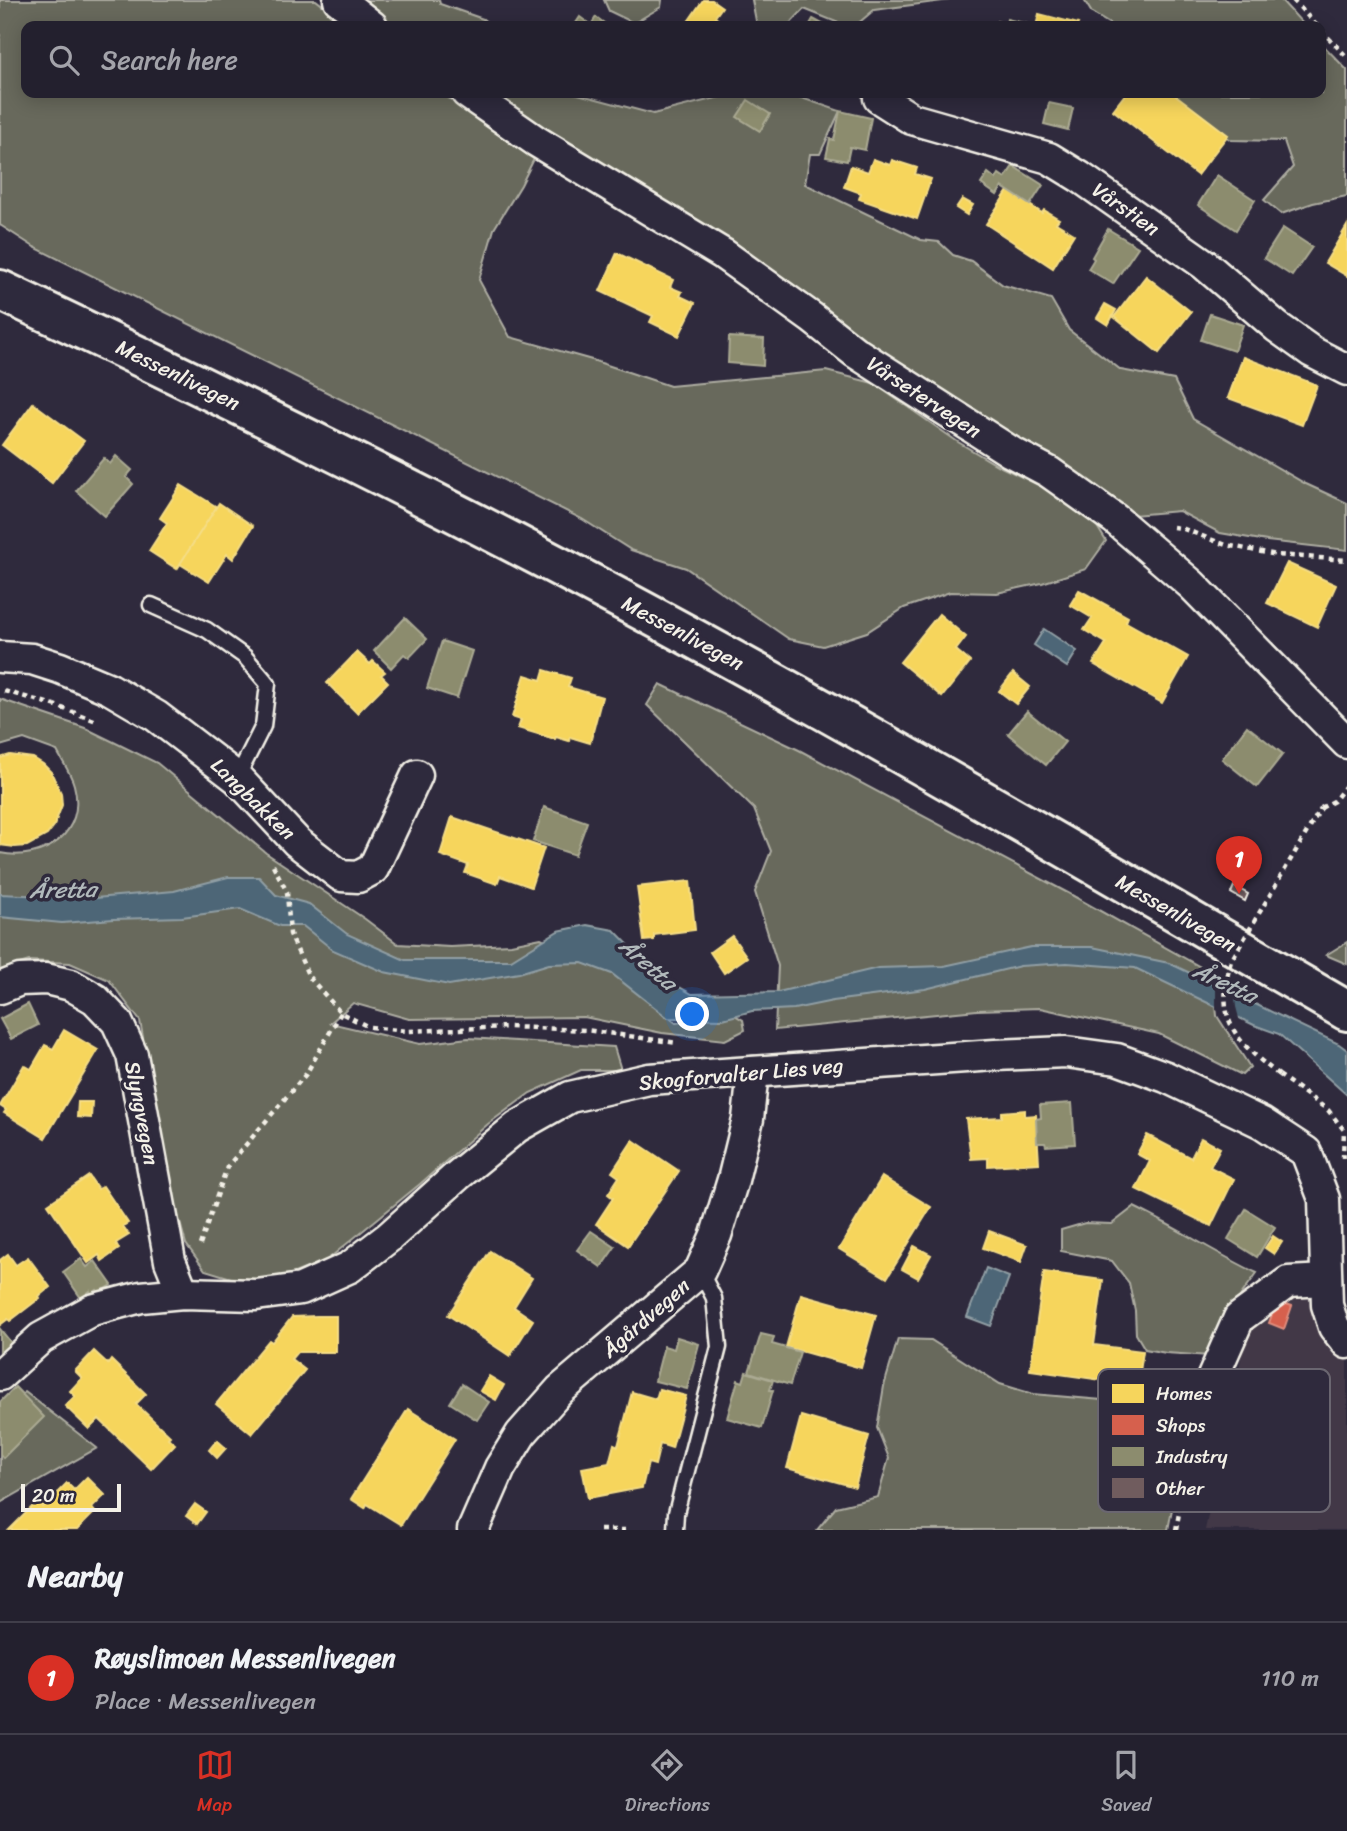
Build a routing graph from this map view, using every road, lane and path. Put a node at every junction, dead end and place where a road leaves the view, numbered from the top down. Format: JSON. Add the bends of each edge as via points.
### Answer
{"nodes":[{"id":1,"x":339,"y":0,"type":"edge"},
{"id":2,"x":1293,"y":0,"type":"edge"},
{"id":3,"x":366,"y":21,"type":"edge"},
{"id":4,"x":1312,"y":21,"type":"edge"},
{"id":5,"x":1326,"y":35,"type":"edge"},
{"id":6,"x":1347,"y":57,"type":"edge"},
{"id":7,"x":474,"y":98,"type":"edge"},
{"id":8,"x":879,"y":98,"type":"dead end"},
{"id":9,"x":0,"y":289,"type":"edge"},
{"id":10,"x":1347,"y":370,"type":"edge"},
{"id":11,"x":1141,"y":542,"type":"junction"},
{"id":12,"x":1347,"y":560,"type":"edge"},
{"id":13,"x":151,"y":605,"type":"dead end"},
{"id":14,"x":0,"y":657,"type":"edge"},
{"id":15,"x":0,"y":690,"type":"edge"},
{"id":16,"x":105,"y":724,"type":"dead end"},
{"id":17,"x":1347,"y":743,"type":"edge"},
{"id":18,"x":417,"y":775,"type":"dead end"},
{"id":19,"x":237,"y":778,"type":"junction"},
{"id":20,"x":1347,"y":784,"type":"edge"},
{"id":21,"x":268,"y":857,"type":"dead end"},
{"id":22,"x":290,"y":934,"type":"dead end"},
{"id":23,"x":0,"y":988,"type":"edge"},
{"id":24,"x":1347,"y":1011,"type":"edge"},
{"id":25,"x":341,"y":1013,"type":"dead end"},
{"id":26,"x":753,"y":1072,"type":"junction"},
{"id":27,"x":1347,"y":1168,"type":"edge"},
{"id":28,"x":700,"y":1271,"type":"junction"},
{"id":29,"x":1326,"y":1280,"type":"junction"},
{"id":30,"x":183,"y":1293,"type":"junction"},
{"id":31,"x":1347,"y":1343,"type":"edge"},
{"id":32,"x":1216,"y":1369,"type":"edge"},
{"id":33,"x":0,"y":1376,"type":"edge"},
{"id":34,"x":1179,"y":1512,"type":"edge"},
{"id":35,"x":473,"y":1530,"type":"edge"},
{"id":36,"x":600,"y":1530,"type":"edge"},
{"id":37,"x":628,"y":1530,"type":"edge"},
{"id":38,"x":675,"y":1530,"type":"edge"},
{"id":39,"x":1176,"y":1530,"type":"edge"}],
"edges":[{"from":1,"to":3,"type":"street"},
{"from":2,"to":4,"type":"path"},
{"from":5,"to":6,"type":"path"},
{"from":7,"to":11,"type":"street","name":"Vårsetervegen","via":[[536,141],[723,254],[855,352],[1049,472]]},
{"from":8,"to":10,"type":"street","name":"Vårstien","via":[[912,119],[1049,158],[1204,264],[1304,347]]},
{"from":9,"to":24,"type":"main road","name":"Messenlivegen","via":[[537,555],[751,670]]},
{"from":11,"to":12,"type":"path","via":[[1170,527],[1277,555]]},
{"from":11,"to":17,"type":"street","name":"Vårsetervegen","via":[[1192,585]]},
{"from":13,"to":19,"type":"lane","via":[[207,631],[245,657],[268,684],[263,726]]},
{"from":14,"to":19,"type":"street","name":"Langbakken","via":[[32,659],[110,689],[156,716]]},
{"from":15,"to":16,"type":"path"},
{"from":18,"to":19,"type":"street","name":"Langbakken","via":[[373,869],[358,877],[341,876],[297,842]]},
{"from":20,"to":27,"type":"path","bridge":true,"via":[[1334,801],[1321,808],[1231,961],[1224,986],[1226,1015],[1248,1051],[1328,1110],[1344,1130]]},
{"from":21,"to":22,"type":"path","via":[[287,892]]},
{"from":23,"to":30,"type":"street","name":"Slyngvegen","via":[[33,979],[71,985],[95,999],[117,1022],[132,1055],[170,1261]]},
{"from":25,"to":30,"type":"path","via":[[306,1074],[227,1167]]},
{"from":26,"to":28,"type":"street","name":"Ågårdvegen","via":[[748,1119],[733,1180]]},
{"from":26,"to":29,"type":"street","name":"Skogforvalter Lies veg","via":[[1066,1052],[1117,1059],[1262,1123],[1306,1152],[1324,1199]]},
{"from":26,"to":30,"type":"street","name":"Skogforvalter Lies veg","via":[[649,1079],[570,1097],[517,1127],[350,1267],[301,1289],[256,1295]]},
{"from":28,"to":35,"type":"street","name":"Ågårdvegen","via":[[560,1390],[521,1434],[500,1468]]},
{"from":28,"to":38,"type":"lane","via":[[714,1298],[719,1348]]},
{"from":29,"to":31,"type":"street","name":"Skogforvalter Lies veg","via":[[1330,1316]]},
{"from":29,"to":32,"type":"street","via":[[1288,1282],[1239,1318]]},
{"from":30,"to":33,"type":"street","name":"Skogforvalter Lies veg","via":[[141,1297],[92,1310],[41,1338]]},
{"from":34,"to":39,"type":"path"},
{"from":36,"to":37,"type":"path"}]}
